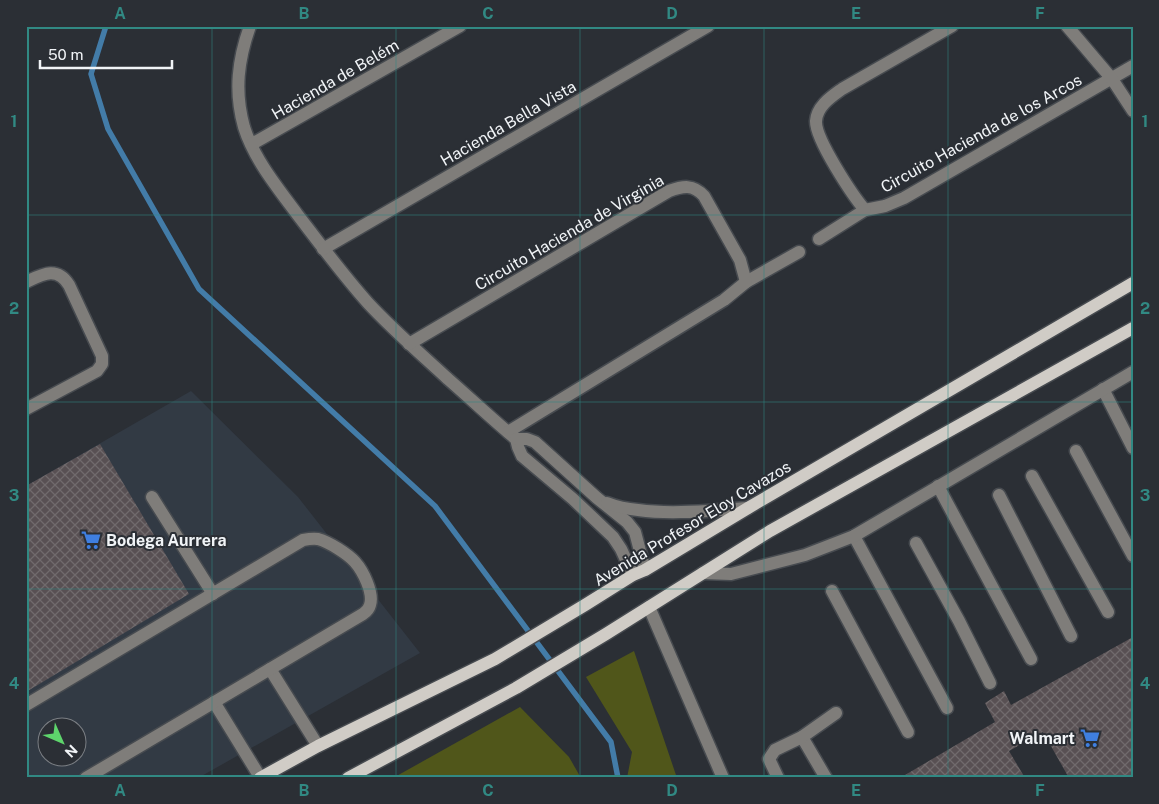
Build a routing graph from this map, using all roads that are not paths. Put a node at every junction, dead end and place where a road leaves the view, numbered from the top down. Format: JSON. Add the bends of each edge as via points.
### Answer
{"nodes":[{"id":1,"x":250,"y":26,"type":"edge"},
{"id":2,"x":460,"y":26,"type":"edge"},
{"id":3,"x":708,"y":26,"type":"edge"},
{"id":4,"x":952,"y":26,"type":"edge"},
{"id":5,"x":1067,"y":26,"type":"edge"},
{"id":6,"x":1133,"y":66,"type":"edge"},
{"id":7,"x":1112,"y":78,"type":"junction"},
{"id":8,"x":1133,"y":111,"type":"edge"},
{"id":9,"x":252,"y":144,"type":"junction"},
{"id":10,"x":865,"y":210,"type":"junction"},
{"id":11,"x":819,"y":239,"type":"dead end"},
{"id":12,"x":323,"y":248,"type":"junction"},
{"id":13,"x":799,"y":252,"type":"dead end"},
{"id":14,"x":26,"y":282,"type":"edge"},
{"id":15,"x":746,"y":282,"type":"junction"},
{"id":16,"x":1133,"y":283,"type":"edge"},
{"id":17,"x":1133,"y":328,"type":"edge"},
{"id":18,"x":409,"y":344,"type":"junction"},
{"id":19,"x":1133,"y":372,"type":"edge"},
{"id":20,"x":1103,"y":389,"type":"junction"},
{"id":21,"x":26,"y":409,"type":"edge"},
{"id":22,"x":512,"y":436,"type":"junction"},
{"id":23,"x":1133,"y":448,"type":"edge"},
{"id":24,"x":1076,"y":451,"type":"dead end"},
{"id":25,"x":1032,"y":476,"type":"dead end"},
{"id":26,"x":938,"y":486,"type":"junction"},
{"id":27,"x":999,"y":496,"type":"dead end"},
{"id":28,"x":152,"y":497,"type":"dead end"},
{"id":29,"x":597,"y":498,"type":"junction"},
{"id":30,"x":748,"y":508,"type":"junction"},
{"id":31,"x":854,"y":536,"type":"junction"},
{"id":32,"x":916,"y":543,"type":"dead end"},
{"id":33,"x":1133,"y":556,"type":"edge"},
{"id":34,"x":639,"y":573,"type":"junction"},
{"id":35,"x":703,"y":573,"type":"junction"},
{"id":36,"x":832,"y":591,"type":"dead end"},
{"id":37,"x":213,"y":594,"type":"junction"},
{"id":38,"x":649,"y":607,"type":"junction"},
{"id":39,"x":1108,"y":612,"type":"dead end"},
{"id":40,"x":1071,"y":636,"type":"dead end"},
{"id":41,"x":1031,"y":660,"type":"dead end"},
{"id":42,"x":270,"y":669,"type":"junction"},
{"id":43,"x":990,"y":683,"type":"dead end"},
{"id":44,"x":214,"y":702,"type":"junction"},
{"id":45,"x":26,"y":705,"type":"edge"},
{"id":46,"x":947,"y":708,"type":"dead end"},
{"id":47,"x":836,"y":713,"type":"dead end"},
{"id":48,"x":908,"y":732,"type":"dead end"},
{"id":49,"x":802,"y":737,"type":"junction"},
{"id":50,"x":318,"y":746,"type":"junction"},
{"id":51,"x":86,"y":778,"type":"edge"},
{"id":52,"x":260,"y":778,"type":"edge"},
{"id":53,"x":348,"y":778,"type":"edge"},
{"id":54,"x":724,"y":778,"type":"edge"},
{"id":55,"x":778,"y":778,"type":"edge"},
{"id":56,"x":826,"y":778,"type":"edge"}],
"edges":[{"from":1,"to":9,"type":"street","via":[[239,64],[238,86],[243,121]]},
{"from":2,"to":9,"type":"street","name":"Hacienda de Belém"},
{"from":3,"to":12,"type":"street","name":"Hacienda Bella Vista"},
{"from":4,"to":10,"type":"street","via":[[842,89],[820,110],[816,121],[821,140],[851,193]]},
{"from":5,"to":7,"type":"street"},
{"from":6,"to":7,"type":"street","name":"Circuito Hacienda de los Arcos"},
{"from":7,"to":8,"type":"street"},
{"from":7,"to":10,"type":"street","name":"Circuito Hacienda de los Arcos","via":[[904,198]]},
{"from":9,"to":12,"type":"street","via":[[269,176]]},
{"from":10,"to":11,"type":"street","name":"Circuito Hacienda de los Arcos"},
{"from":12,"to":18,"type":"street","via":[[367,302]]},
{"from":13,"to":15,"type":"street"},
{"from":14,"to":21,"type":"street","via":[[49,273],[64,278],[103,360],[97,372]]},
{"from":15,"to":18,"type":"street","name":"Circuito Hacienda de Virginia","via":[[740,260],[704,196],[692,187],[680,187]]},
{"from":15,"to":22,"type":"street","via":[[724,300]]},
{"from":16,"to":30,"type":"main road","name":"Avenida Profesor Eloy Cavazos"},
{"from":17,"to":35,"type":"main road","via":[[770,531]]},
{"from":18,"to":22,"type":"street"},
{"from":19,"to":20,"type":"street"},
{"from":20,"to":23,"type":"street"},
{"from":20,"to":26,"type":"street"},
{"from":22,"to":29,"type":"street","via":[[535,442]]},
{"from":22,"to":34,"type":"street","via":[[522,456],[613,537]]},
{"from":24,"to":33,"type":"street"},
{"from":25,"to":39,"type":"street"},
{"from":26,"to":31,"type":"street"},
{"from":26,"to":41,"type":"street"},
{"from":27,"to":40,"type":"street"},
{"from":28,"to":37,"type":"street"},
{"from":29,"to":30,"type":"street","via":[[615,506],[646,511]]},
{"from":29,"to":34,"type":"street","via":[[635,532]]},
{"from":30,"to":34,"type":"main road","name":"Avenida Profesor Eloy Cavazos"},
{"from":31,"to":35,"type":"street","via":[[804,555],[731,574]]},
{"from":31,"to":46,"type":"street"},
{"from":32,"to":43,"type":"street"},
{"from":34,"to":50,"type":"main road","name":"Avenida Profesor Eloy Cavazos","via":[[495,659]]},
{"from":35,"to":38,"type":"main road"},
{"from":36,"to":48,"type":"street"},
{"from":37,"to":42,"type":"street","via":[[309,539],[333,546],[356,563],[370,592],[367,610]]},
{"from":37,"to":45,"type":"street"},
{"from":38,"to":53,"type":"main road","via":[[516,688]]},
{"from":38,"to":54,"type":"street"},
{"from":42,"to":44,"type":"street"},
{"from":42,"to":50,"type":"street"},
{"from":44,"to":51,"type":"street"},
{"from":44,"to":52,"type":"street"},
{"from":47,"to":49,"type":"street"},
{"from":49,"to":55,"type":"street","via":[[775,750],[769,759]]},
{"from":49,"to":56,"type":"street"},
{"from":50,"to":52,"type":"main road","name":"Avenida Profesor Eloy Cavazos"}]}
